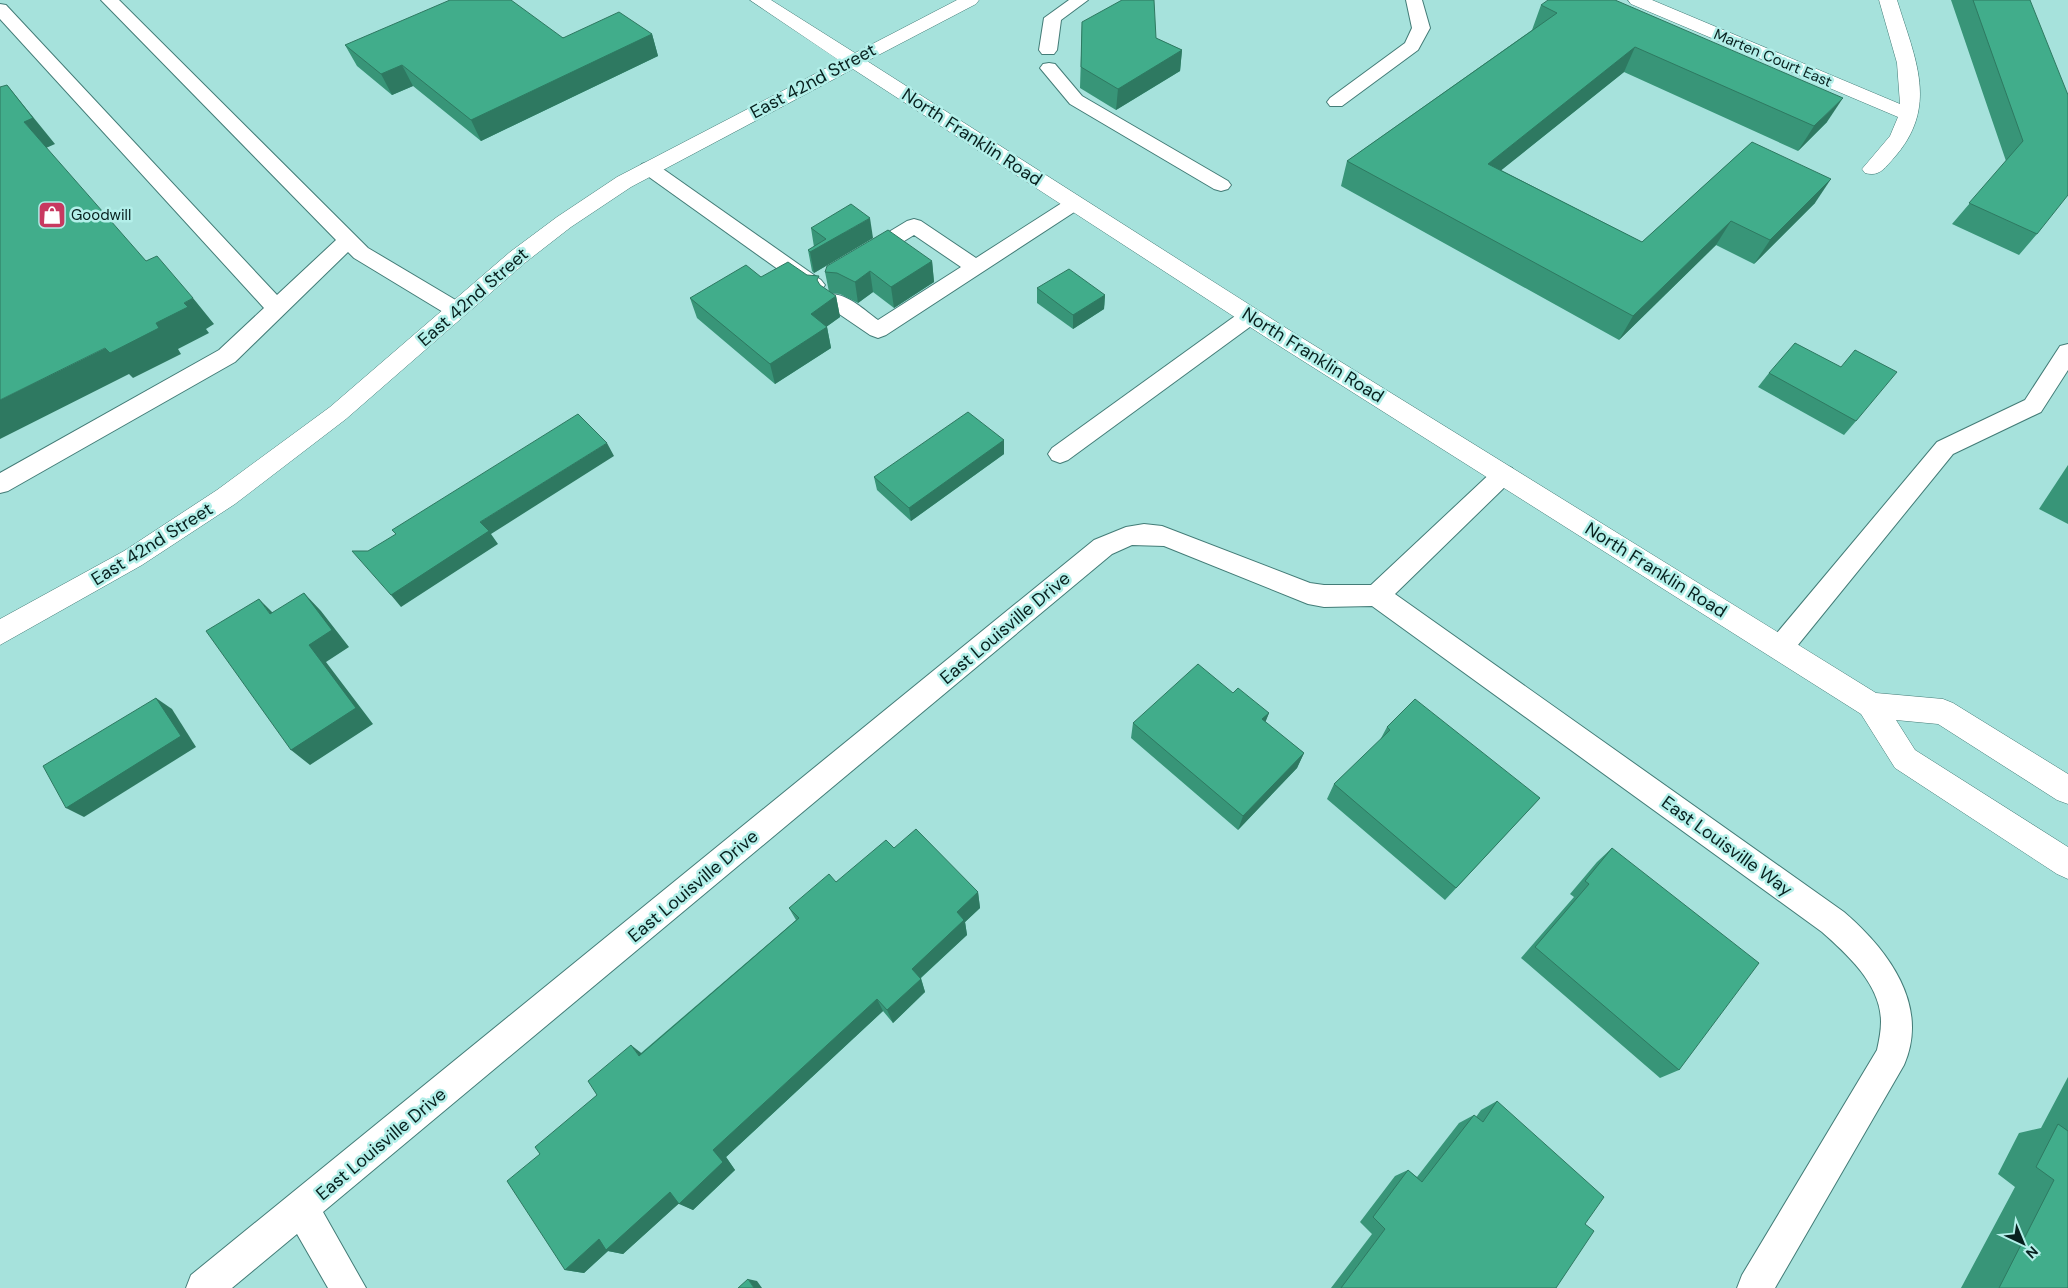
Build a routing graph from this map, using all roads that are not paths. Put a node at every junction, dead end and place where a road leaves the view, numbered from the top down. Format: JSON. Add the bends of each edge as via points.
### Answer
{"nodes":[{"id":1,"x":109,"y":0,"type":"edge"},
{"id":2,"x":759,"y":0,"type":"edge"},
{"id":3,"x":970,"y":0,"type":"edge"},
{"id":4,"x":1080,"y":0,"type":"edge"},
{"id":5,"x":1414,"y":0,"type":"edge"},
{"id":6,"x":1637,"y":0,"type":"edge"},
{"id":7,"x":1888,"y":0,"type":"edge"},
{"id":8,"x":0,"y":9,"type":"edge"},
{"id":9,"x":854,"y":60,"type":"junction"},
{"id":10,"x":1336,"y":102,"type":"dead end"},
{"id":11,"x":1909,"y":115,"type":"junction"},
{"id":12,"x":648,"y":168,"type":"junction"},
{"id":13,"x":1872,"y":169,"type":"dead end"},
{"id":14,"x":1221,"y":185,"type":"dead end"},
{"id":15,"x":1075,"y":203,"type":"junction"},
{"id":16,"x":348,"y":240,"type":"junction"},
{"id":17,"x":975,"y":267,"type":"junction"},
{"id":18,"x":829,"y":283,"type":"junction"},
{"id":19,"x":277,"y":308,"type":"junction"},
{"id":20,"x":456,"y":310,"type":"junction"},
{"id":21,"x":1250,"y":316,"type":"junction"},
{"id":22,"x":2068,"y":352,"type":"edge"},
{"id":23,"x":1060,"y":454,"type":"dead end"},
{"id":24,"x":1504,"y":474,"type":"junction"},
{"id":25,"x":0,"y":484,"type":"edge"},
{"id":26,"x":1378,"y":595,"type":"junction"},
{"id":27,"x":0,"y":633,"type":"edge"},
{"id":28,"x":1780,"y":648,"type":"junction"},
{"id":29,"x":1871,"y":705,"type":"junction"},
{"id":30,"x":2068,"y":790,"type":"edge"},
{"id":31,"x":2068,"y":864,"type":"edge"},
{"id":32,"x":302,"y":1209,"type":"junction"},
{"id":33,"x":204,"y":1288,"type":"edge"},
{"id":34,"x":348,"y":1288,"type":"edge"},
{"id":35,"x":1755,"y":1288,"type":"edge"}],
"edges":[{"from":1,"to":16,"type":"lane"},
{"from":2,"to":9,"type":"street","name":"North Franklin Road"},
{"from":3,"to":9,"type":"street","name":"East 42nd Street"},
{"from":4,"to":14,"type":"lane","via":[[1053,18],[1048,59],[1076,100]]},
{"from":5,"to":10,"type":"lane","via":[[1421,28],[1412,46]]},
{"from":6,"to":11,"type":"street","name":"Marten Court East"},
{"from":7,"to":11,"type":"street","via":[[1911,89]]},
{"from":8,"to":19,"type":"lane"},
{"from":9,"to":12,"type":"street","name":"East 42nd Street"},
{"from":9,"to":15,"type":"street","name":"North Franklin Road"},
{"from":11,"to":13,"type":"street","via":[[1900,136]]},
{"from":12,"to":18,"type":"lane"},
{"from":12,"to":20,"type":"street","name":"East 42nd Street","via":[[564,222]]},
{"from":15,"to":17,"type":"lane"},
{"from":15,"to":21,"type":"street","name":"North Franklin Road"},
{"from":16,"to":19,"type":"lane"},
{"from":16,"to":20,"type":"lane","via":[[361,254]]},
{"from":17,"to":18,"type":"lane","via":[[914,226]]},
{"from":17,"to":18,"type":"lane","via":[[878,330]]},
{"from":19,"to":25,"type":"lane","via":[[227,356]]},
{"from":20,"to":27,"type":"street","name":"East 42nd Street","via":[[338,413],[226,497],[133,558]]},
{"from":21,"to":23,"type":"lane"},
{"from":21,"to":24,"type":"street","name":"North Franklin Road"},
{"from":22,"to":28,"type":"lane","via":[[2033,406],[1945,448]]},
{"from":24,"to":26,"type":"lane"},
{"from":24,"to":28,"type":"street","name":"North Franklin Road"},
{"from":26,"to":32,"type":"lane","name":"East Louisville Drive","via":[[1316,595],[1168,536],[1148,534],[1119,538],[1103,547]]},
{"from":26,"to":35,"type":"lane","name":"East Louisville Way","via":[[1833,922],[1861,948],[1885,982],[1897,1020],[1893,1054]]},
{"from":28,"to":29,"type":"street","name":"North Franklin Road"},
{"from":29,"to":30,"type":"street","name":"North Franklin Road","via":[[1943,712]]},
{"from":29,"to":31,"type":"street","name":"North Franklin Road","via":[[1905,759]]},
{"from":32,"to":33,"type":"lane","name":"East Louisville Drive"},
{"from":32,"to":34,"type":"lane"}]}
